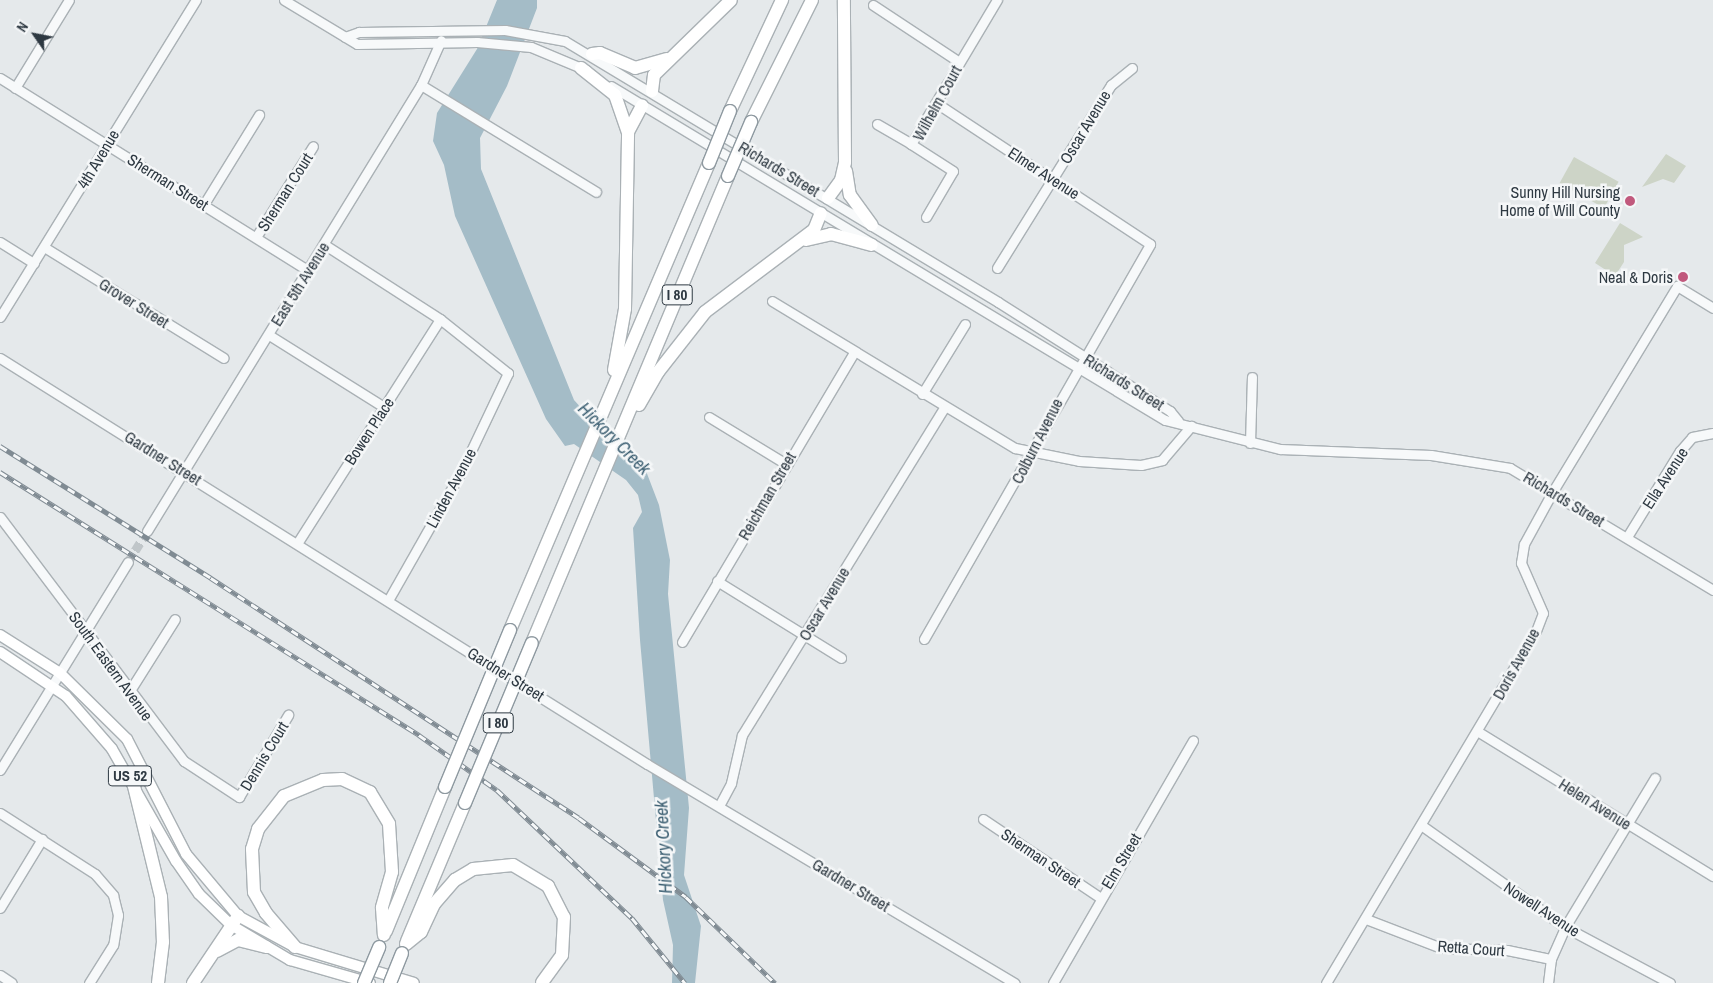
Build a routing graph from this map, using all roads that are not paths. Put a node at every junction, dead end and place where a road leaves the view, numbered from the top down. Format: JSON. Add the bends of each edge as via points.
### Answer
{"nodes":[{"id":1,"x":69,"y":0,"type":"edge"},
{"id":2,"x":196,"y":0,"type":"edge"},
{"id":3,"x":284,"y":0,"type":"edge"},
{"id":4,"x":731,"y":0,"type":"edge"},
{"id":5,"x":782,"y":0,"type":"edge"},
{"id":6,"x":812,"y":0,"type":"edge"},
{"id":7,"x":844,"y":0,"type":"edge"},
{"id":8,"x":997,"y":0,"type":"edge"},
{"id":9,"x":873,"y":5,"type":"dead end"},
{"id":10,"x":443,"y":32,"type":"junction"},
{"id":11,"x":345,"y":37,"type":"junction"},
{"id":12,"x":440,"y":44,"type":"junction"},
{"id":13,"x":680,"y":52,"type":"junction"},
{"id":14,"x":592,"y":54,"type":"junction"},
{"id":15,"x":959,"y":62,"type":"junction"},
{"id":16,"x":581,"y":68,"type":"junction"},
{"id":17,"x":1132,"y":68,"type":"dead end"},
{"id":18,"x":0,"y":78,"type":"edge"},
{"id":19,"x":422,"y":85,"type":"junction"},
{"id":20,"x":15,"y":88,"type":"junction"},
{"id":21,"x":652,"y":90,"type":"junction"},
{"id":22,"x":936,"y":103,"type":"junction"},
{"id":23,"x":642,"y":106,"type":"junction"},
{"id":24,"x":259,"y":115,"type":"dead end"},
{"id":25,"x":877,"y":124,"type":"dead end"},
{"id":26,"x":628,"y":132,"type":"junction"},
{"id":27,"x":108,"y":143,"type":"junction"},
{"id":28,"x":912,"y":144,"type":"junction"},
{"id":29,"x":313,"y":146,"type":"dead end"},
{"id":30,"x":845,"y":162,"type":"junction"},
{"id":31,"x":1054,"y":180,"type":"junction"},
{"id":32,"x":596,"y":192,"type":"dead end"},
{"id":33,"x":828,"y":198,"type":"junction"},
{"id":34,"x":204,"y":204,"type":"junction"},
{"id":35,"x":821,"y":213,"type":"junction"},
{"id":36,"x":926,"y":217,"type":"dead end"},
{"id":37,"x":872,"y":225,"type":"junction"},
{"id":38,"x":256,"y":238,"type":"junction"},
{"id":39,"x":0,"y":242,"type":"edge"},
{"id":40,"x":799,"y":243,"type":"junction"},
{"id":41,"x":1150,"y":244,"type":"joint"},
{"id":42,"x":325,"y":245,"type":"junction"},
{"id":43,"x":872,"y":245,"type":"junction"},
{"id":44,"x":44,"y":247,"type":"junction"},
{"id":45,"x":34,"y":263,"type":"junction"},
{"id":46,"x":998,"y":268,"type":"dead end"},
{"id":47,"x":309,"y":271,"type":"junction"},
{"id":48,"x":772,"y":301,"type":"dead end"},
{"id":49,"x":1713,"y":308,"type":"edge"},
{"id":50,"x":0,"y":317,"type":"edge"},
{"id":51,"x":440,"y":319,"type":"junction"},
{"id":52,"x":965,"y":324,"type":"dead end"},
{"id":53,"x":269,"y":335,"type":"junction"},
{"id":54,"x":854,"y":352,"type":"junction"},
{"id":55,"x":1084,"y":357,"type":"junction"},
{"id":56,"x":0,"y":358,"type":"edge"},
{"id":57,"x":224,"y":358,"type":"dead end"},
{"id":58,"x":1078,"y":367,"type":"junction"},
{"id":59,"x":1252,"y":376,"type":"dead end"},
{"id":60,"x":922,"y":394,"type":"junction"},
{"id":61,"x":608,"y":396,"type":"junction"},
{"id":62,"x":382,"y":406,"type":"junction"},
{"id":63,"x":944,"y":408,"type":"junction"},
{"id":64,"x":628,"y":415,"type":"junction"},
{"id":65,"x":708,"y":417,"type":"dead end"},
{"id":66,"x":1178,"y":421,"type":"junction"},
{"id":67,"x":1191,"y":426,"type":"junction"},
{"id":68,"x":1713,"y":433,"type":"edge"},
{"id":69,"x":1250,"y":443,"type":"junction"},
{"id":70,"x":1033,"y":452,"type":"junction"},
{"id":71,"x":786,"y":464,"type":"junction"},
{"id":72,"x":184,"y":471,"type":"junction"},
{"id":73,"x":1553,"y":491,"type":"junction"},
{"id":74,"x":0,"y":516,"type":"edge"},
{"id":75,"x":147,"y":531,"type":"tunnel mouth"},
{"id":76,"x":1627,"y":537,"type":"junction"},
{"id":77,"x":298,"y":542,"type":"junction"},
{"id":78,"x":128,"y":562,"type":"tunnel mouth"},
{"id":79,"x":717,"y":581,"type":"junction"},
{"id":80,"x":1713,"y":590,"type":"edge"},
{"id":81,"x":389,"y":599,"type":"junction"},
{"id":82,"x":175,"y":619,"type":"dead end"},
{"id":83,"x":86,"y":632,"type":"junction"},
{"id":84,"x":0,"y":635,"type":"edge"},
{"id":85,"x":806,"y":636,"type":"junction"},
{"id":86,"x":924,"y":639,"type":"dead end"},
{"id":87,"x":682,"y":642,"type":"dead end"},
{"id":88,"x":0,"y":652,"type":"edge"},
{"id":89,"x":841,"y":658,"type":"dead end"},
{"id":90,"x":60,"y":673,"type":"junction"},
{"id":91,"x":52,"y":685,"type":"junction"},
{"id":92,"x":130,"y":692,"type":"junction"},
{"id":93,"x":288,"y":715,"type":"dead end"},
{"id":94,"x":1477,"y":731,"type":"junction"},
{"id":95,"x":1193,"y":741,"type":"dead end"},
{"id":96,"x":0,"y":770,"type":"edge"},
{"id":97,"x":132,"y":778,"type":"junction"},
{"id":98,"x":1655,"y":778,"type":"dead end"},
{"id":99,"x":239,"y":797,"type":"joint"},
{"id":100,"x":719,"y":806,"type":"junction"},
{"id":101,"x":0,"y":813,"type":"edge"},
{"id":102,"x":983,"y":819,"type":"dead end"},
{"id":103,"x":1625,"y":823,"type":"junction"},
{"id":104,"x":1421,"y":825,"type":"junction"},
{"id":105,"x":42,"y":839,"type":"junction"},
{"id":106,"x":1713,"y":876,"type":"edge"},
{"id":107,"x":1099,"y":897,"type":"junction"},
{"id":108,"x":0,"y":908,"type":"edge"},
{"id":109,"x":1366,"y":919,"type":"junction"},
{"id":110,"x":234,"y":921,"type":"junction"},
{"id":111,"x":1565,"y":927,"type":"junction"},
{"id":112,"x":381,"y":941,"type":"junction"},
{"id":113,"x":266,"y":947,"type":"junction"},
{"id":114,"x":295,"y":947,"type":"junction"},
{"id":115,"x":404,"y":949,"type":"junction"},
{"id":116,"x":210,"y":958,"type":"junction"},
{"id":117,"x":1551,"y":959,"type":"junction"},
{"id":118,"x":0,"y":975,"type":"edge"},
{"id":119,"x":12,"y":983,"type":"edge"},
{"id":120,"x":90,"y":983,"type":"edge"},
{"id":121,"x":158,"y":983,"type":"edge"},
{"id":122,"x":193,"y":983,"type":"edge"},
{"id":123,"x":364,"y":983,"type":"edge"},
{"id":124,"x":370,"y":983,"type":"edge"},
{"id":125,"x":390,"y":983,"type":"edge"},
{"id":126,"x":414,"y":983,"type":"edge"},
{"id":127,"x":542,"y":983,"type":"edge"},
{"id":128,"x":1015,"y":983,"type":"edge"},
{"id":129,"x":1053,"y":983,"type":"edge"},
{"id":130,"x":1326,"y":983,"type":"edge"},
{"id":131,"x":1548,"y":983,"type":"edge"},
{"id":132,"x":1670,"y":983,"type":"edge"}],
"edges":[{"from":1,"to":20,"type":"street"},
{"from":2,"to":27,"type":"street","name":"4th Avenue"},
{"from":3,"to":11,"type":"street","name":"Richards Street"},
{"from":4,"to":13,"type":"highway"},
{"from":5,"to":61,"type":"highway","number":"I 80","bridge":true,"via":[[730,112]]},
{"from":6,"to":64,"type":"highway","number":"I 80","bridge":true,"via":[[751,122]]},
{"from":7,"to":30,"type":"highway"},
{"from":8,"to":15,"type":"street","name":"Wilhelm Court"},
{"from":9,"to":15,"type":"street"},
{"from":10,"to":11,"type":"street","name":"Richards Street","via":[[359,32]]},
{"from":10,"to":12,"type":"street","name":"East 5th Avenue"},
{"from":10,"to":14,"type":"street","name":"Richards Street","via":[[480,30],[536,34]]},
{"from":11,"to":12,"type":"street","name":"Richards Street","via":[[356,44],[388,47]]},
{"from":12,"to":16,"type":"street","name":"Richards Street","via":[[477,42],[531,46]]},
{"from":12,"to":19,"type":"street","name":"East 5th Avenue"},
{"from":13,"to":14,"type":"highway","via":[[653,66],[634,68],[600,53]]},
{"from":13,"to":21,"type":"highway","via":[[654,75]]},
{"from":14,"to":21,"type":"street","name":"Richards Street"},
{"from":15,"to":22,"type":"street","name":"Wilhelm Court"},
{"from":16,"to":23,"type":"street","name":"Richards Street"},
{"from":16,"to":26,"type":"highway","via":[[615,95]]},
{"from":17,"to":31,"type":"street","name":"Oscar Avenue","via":[[1111,85]]},
{"from":18,"to":20,"type":"street","name":"Sherman Street"},
{"from":19,"to":32,"type":"street"},
{"from":19,"to":42,"type":"street","name":"East 5th Avenue"},
{"from":20,"to":27,"type":"street","name":"Sherman Street"},
{"from":21,"to":23,"type":"street"},
{"from":21,"to":33,"type":"street","name":"Richards Street"},
{"from":22,"to":28,"type":"street","name":"Wilhelm Court"},
{"from":22,"to":31,"type":"street","name":"Elmer Avenue"},
{"from":23,"to":26,"type":"highway"},
{"from":23,"to":35,"type":"street","name":"Richards Street"},
{"from":24,"to":34,"type":"street"},
{"from":25,"to":28,"type":"street"},
{"from":26,"to":61,"type":"highway","via":[[625,309]]},
{"from":27,"to":34,"type":"street","name":"Sherman Street"},
{"from":27,"to":44,"type":"street","name":"4th Avenue"},
{"from":28,"to":36,"type":"street","name":"Wilhelm Court","via":[[953,171]]},
{"from":29,"to":38,"type":"street","name":"Sherman Court"},
{"from":30,"to":33,"type":"highway","via":[[842,180]]},
{"from":30,"to":37,"type":"highway","via":[[850,195]]},
{"from":31,"to":41,"type":"street","name":"Elmer Avenue"},
{"from":31,"to":46,"type":"street","name":"Oscar Avenue"},
{"from":33,"to":35,"type":"street"},
{"from":33,"to":37,"type":"street","name":"Richards Street"},
{"from":34,"to":38,"type":"street","name":"Sherman Street"},
{"from":35,"to":40,"type":"highway","via":[[814,230]]},
{"from":35,"to":43,"type":"street","name":"Richards Street"},
{"from":37,"to":55,"type":"street","name":"Richards Street"},
{"from":38,"to":47,"type":"street","name":"Sherman Street"},
{"from":39,"to":45,"type":"street"},
{"from":40,"to":43,"type":"highway","via":[[831,234]]},
{"from":40,"to":64,"type":"highway","via":[[706,312]]},
{"from":41,"to":55,"type":"street","name":"Colburn Avenue"},
{"from":42,"to":47,"type":"street","name":"East 5th Avenue"},
{"from":42,"to":51,"type":"street"},
{"from":43,"to":58,"type":"street","name":"Richards Street"},
{"from":44,"to":45,"type":"street","name":"4th Avenue"},
{"from":44,"to":57,"type":"street","name":"Grover Street"},
{"from":45,"to":50,"type":"street","name":"4th Avenue"},
{"from":47,"to":53,"type":"street","name":"East 5th Avenue"},
{"from":48,"to":54,"type":"street"},
{"from":49,"to":73,"type":"street","name":"Doris Avenue","via":[[1677,286]]},
{"from":51,"to":62,"type":"street","name":"Bowen Place"},
{"from":51,"to":81,"type":"street","name":"Linden Avenue","via":[[508,373],[461,472]]},
{"from":52,"to":60,"type":"street"},
{"from":53,"to":62,"type":"street"},
{"from":53,"to":72,"type":"street","name":"East 5th Avenue"},
{"from":54,"to":60,"type":"street"},
{"from":54,"to":71,"type":"street","name":"Reichman Street"},
{"from":55,"to":58,"type":"street","name":"Colburn Avenue"},
{"from":55,"to":66,"type":"street","name":"Richards Street","via":[[1170,411]]},
{"from":56,"to":72,"type":"street","name":"Gardner Street"},
{"from":58,"to":66,"type":"street","name":"Richards Street","via":[[1165,420]]},
{"from":58,"to":70,"type":"street","name":"Colburn Avenue"},
{"from":59,"to":69,"type":"street"},
{"from":60,"to":63,"type":"street"},
{"from":61,"to":112,"type":"highway","number":"I 80","bridge":true},
{"from":62,"to":77,"type":"street","name":"Bowen Place"},
{"from":63,"to":70,"type":"street","via":[[1015,448]]},
{"from":63,"to":85,"type":"street","name":"Oscar Avenue"},
{"from":64,"to":115,"type":"highway","number":"I 80","bridge":true},
{"from":65,"to":71,"type":"street"},
{"from":66,"to":67,"type":"street","name":"Richards Street"},
{"from":67,"to":69,"type":"street","name":"Richards Street"},
{"from":67,"to":70,"type":"street","via":[[1162,460],[1141,465],[1117,466]]},
{"from":68,"to":76,"type":"street","name":"Ella Avenue","via":[[1692,437],[1680,451]]},
{"from":69,"to":73,"type":"street","name":"Richards Street","via":[[1474,459],[1510,468]]},
{"from":70,"to":86,"type":"street","name":"Colburn Avenue"},
{"from":71,"to":79,"type":"street","name":"Reichman Street"},
{"from":72,"to":75,"type":"street","name":"East 5th Avenue"},
{"from":72,"to":77,"type":"street","name":"Gardner Street"},
{"from":73,"to":76,"type":"street","name":"Richards Street"},
{"from":73,"to":94,"type":"street","name":"Doris Avenue","via":[[1524,544],[1521,563],[1543,613]]},
{"from":74,"to":83,"type":"street","name":"South Eastern Avenue"},
{"from":76,"to":80,"type":"street","name":"Richards Street"},
{"from":77,"to":81,"type":"street","name":"Gardner Street"},
{"from":78,"to":83,"type":"street"},
{"from":79,"to":85,"type":"street"},
{"from":79,"to":87,"type":"street","name":"Reichman Street"},
{"from":81,"to":100,"type":"street","name":"Gardner Street","via":[[647,764]]},
{"from":82,"to":92,"type":"street"},
{"from":83,"to":90,"type":"street"},
{"from":83,"to":92,"type":"street","name":"South Eastern Avenue"},
{"from":84,"to":90,"type":"main road","number":"US 52"},
{"from":85,"to":89,"type":"street"},
{"from":85,"to":100,"type":"street","name":"Oscar Avenue","via":[[742,735],[731,783]]},
{"from":88,"to":91,"type":"main road","number":"US 52"},
{"from":90,"to":91,"type":"street"},
{"from":90,"to":110,"type":"main road","number":"US 52","via":[[127,739],[186,854]]},
{"from":91,"to":96,"type":"street"},
{"from":91,"to":97,"type":"main road","number":"US 52","via":[[82,713]]},
{"from":92,"to":99,"type":"street","name":"South Eastern Avenue","via":[[176,755]]},
{"from":93,"to":99,"type":"street","name":"Dennis Court"},
{"from":94,"to":103,"type":"street","name":"Helen Avenue"},
{"from":94,"to":104,"type":"street","name":"Doris Avenue"},
{"from":95,"to":107,"type":"street","name":"Elm Street"},
{"from":97,"to":110,"type":"main road","number":"US 52","via":[[176,861],[199,894]]},
{"from":97,"to":121,"type":"highway","via":[[161,897],[163,942]]},
{"from":98,"to":103,"type":"street"},
{"from":100,"to":128,"type":"street","name":"Gardner Street"},
{"from":101,"to":105,"type":"street"},
{"from":102,"to":107,"type":"street","name":"Sherman Street"},
{"from":103,"to":106,"type":"street","name":"Helen Avenue"},
{"from":103,"to":111,"type":"street"},
{"from":104,"to":109,"type":"street","name":"Doris Avenue"},
{"from":104,"to":111,"type":"street","name":"Nowell Avenue"},
{"from":105,"to":108,"type":"street"},
{"from":105,"to":120,"type":"street","via":[[109,887],[118,915],[113,945]]},
{"from":107,"to":129,"type":"street","name":"Elm Street"},
{"from":109,"to":117,"type":"street","name":"Retta Court","via":[[1440,948],[1508,950]]},
{"from":109,"to":130,"type":"street","name":"Doris Avenue"},
{"from":110,"to":113,"type":"main road","number":"US 52"},
{"from":110,"to":114,"type":"main road","number":"US 52"},
{"from":110,"to":116,"type":"highway"},
{"from":111,"to":117,"type":"street"},
{"from":111,"to":132,"type":"street","name":"Nowell Avenue"},
{"from":112,"to":114,"type":"highway","via":[[382,908],[392,872],[390,824],[370,792],[342,779],[323,780],[284,796],[258,829],[252,849],[254,892],[266,913]]},
{"from":112,"to":123,"type":"highway","number":"I 80","bridge":true},
{"from":113,"to":116,"type":"highway","via":[[231,941]]},
{"from":113,"to":124,"type":"main road","number":"US 52","via":[[290,960]]},
{"from":114,"to":126,"type":"main road","number":"US 52"},
{"from":115,"to":125,"type":"highway","number":"I 80","bridge":true},
{"from":115,"to":127,"type":"highway","via":[[421,932],[434,904],[455,880],[473,869],[513,865],[548,886],[564,917],[562,955]]},
{"from":116,"to":122,"type":"highway"},
{"from":117,"to":131,"type":"street"},
{"from":118,"to":119,"type":"street"}]}
